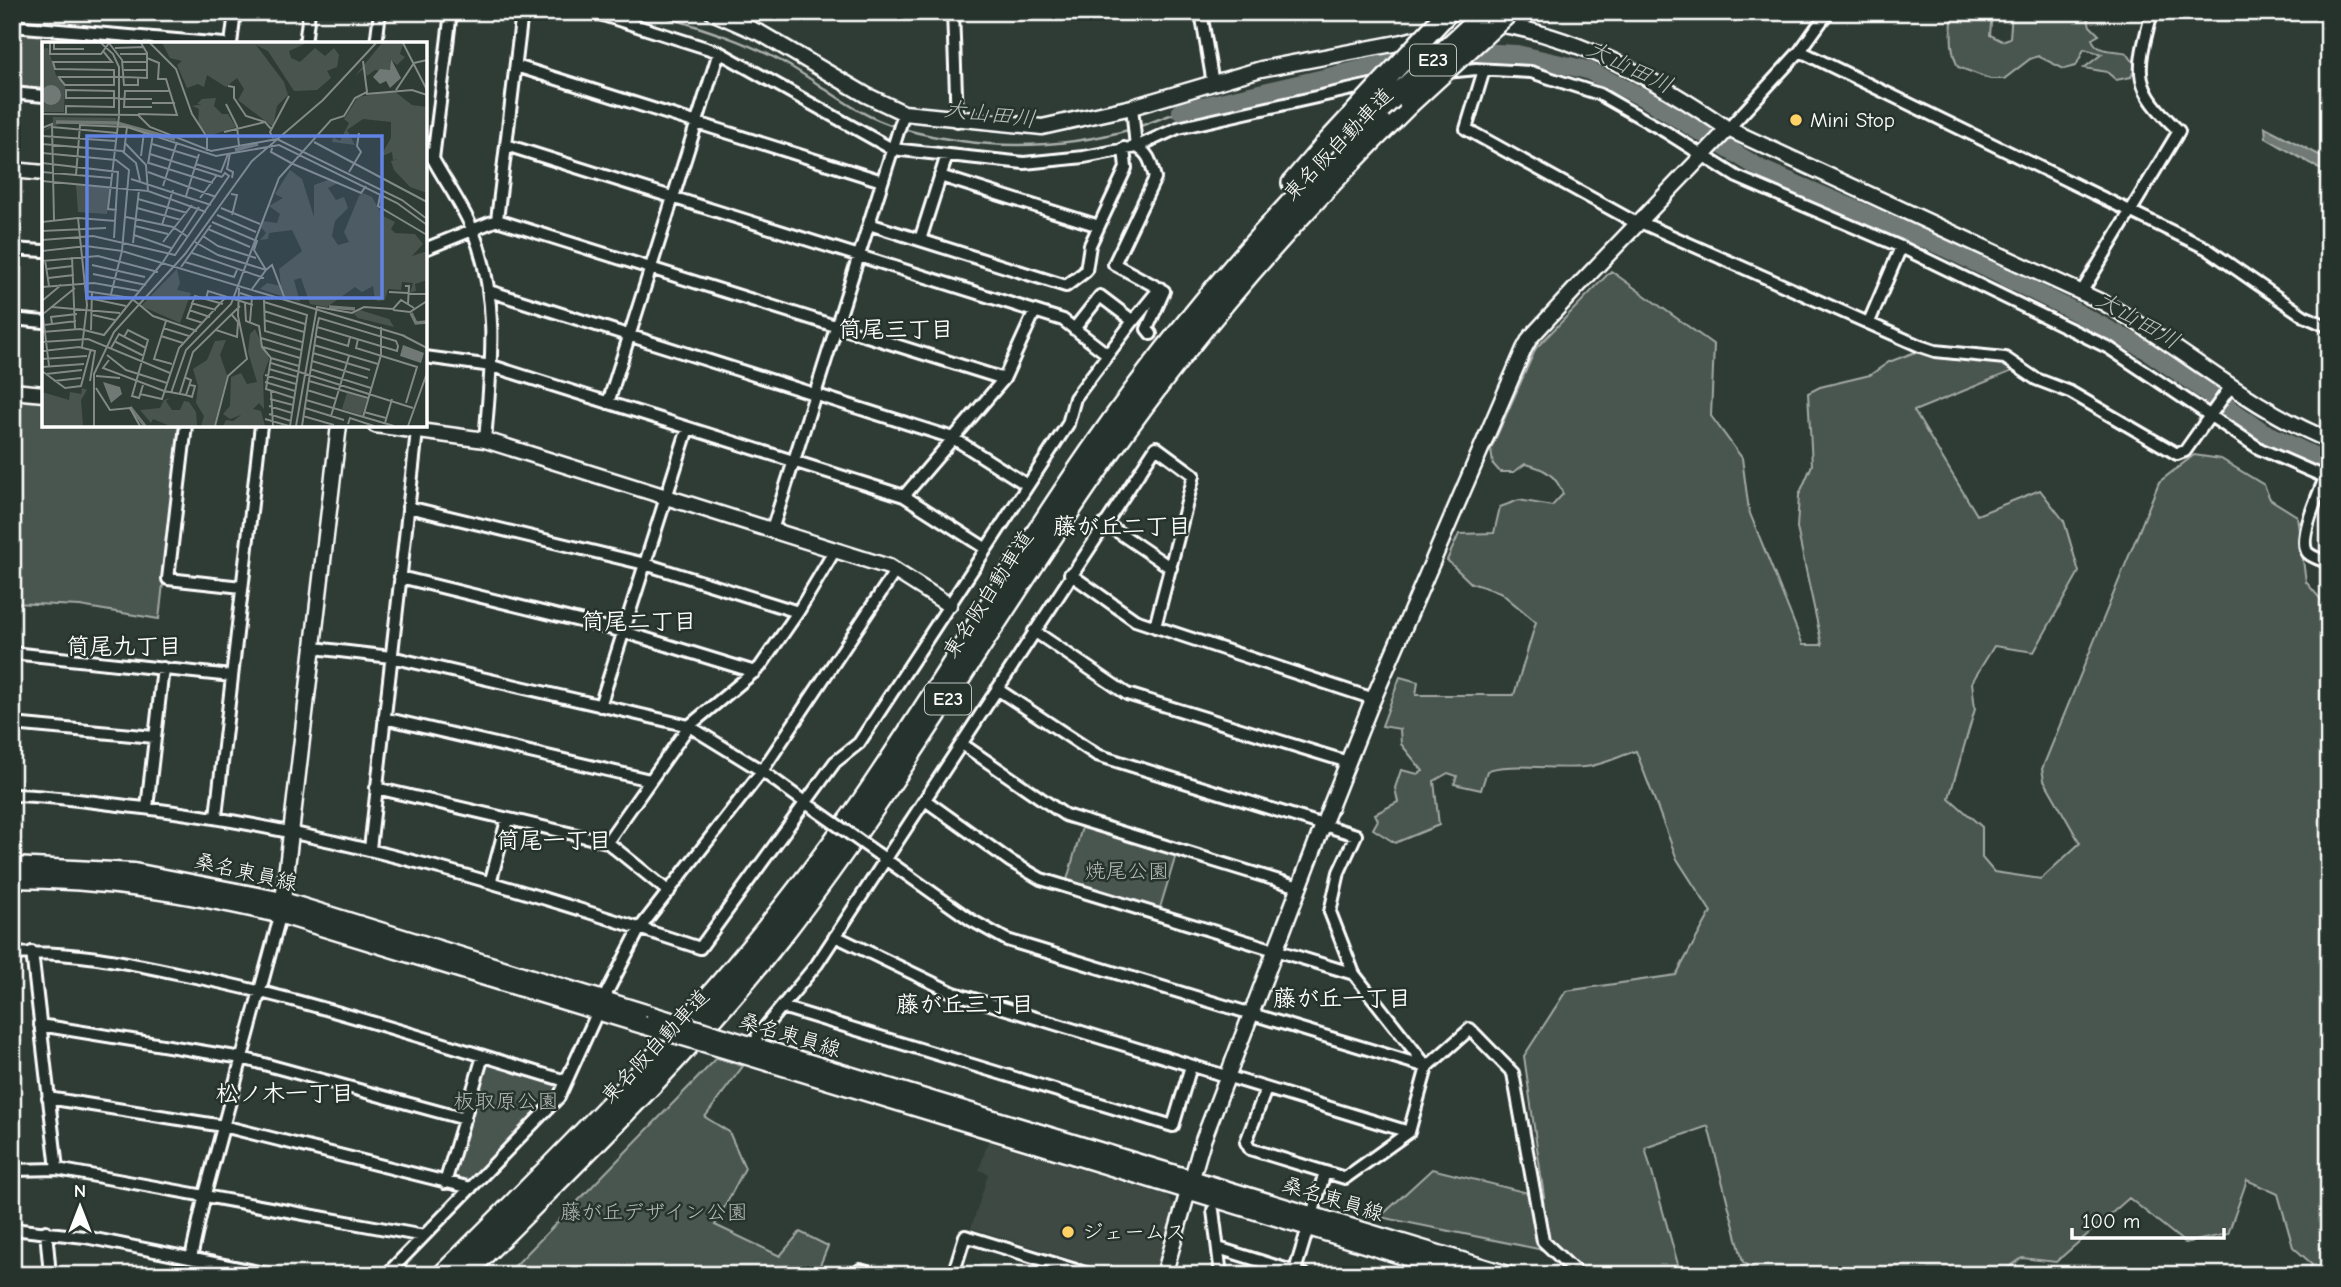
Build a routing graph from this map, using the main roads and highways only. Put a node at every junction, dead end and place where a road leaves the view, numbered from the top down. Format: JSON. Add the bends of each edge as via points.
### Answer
{"nodes":[{"id":1,"x":1448,"y":12,"type":"edge"},
{"id":2,"x":1509,"y":12,"type":"edge"},
{"id":3,"x":1478,"y":15,"type":"edge"},
{"id":4,"x":1247,"y":251,"type":"junction"},
{"id":5,"x":12,"y":866,"type":"edge"},
{"id":6,"x":12,"y":879,"type":"edge"},
{"id":7,"x":283,"y":908,"type":"junction"},
{"id":8,"x":747,"y":1050,"type":"junction"},
{"id":9,"x":1191,"y":1184,"type":"junction"},
{"id":10,"x":1310,"y":1222,"type":"junction"},
{"id":11,"x":1422,"y":1268,"type":"edge"},
{"id":12,"x":442,"y":1275,"type":"edge"},
{"id":13,"x":464,"y":1275,"type":"edge"},
{"id":14,"x":1466,"y":1275,"type":"edge"},
{"id":15,"x":1508,"y":1275,"type":"edge"}],
"edges":[{"from":1,"to":4,"type":"highway","bridge":true,"via":[[1285,191]]},
{"from":2,"to":13,"type":"highway","name":"東名阪自動車道","number":"E23","bridge":true,"via":[[1311,202],[1231,293],[1055,533],[865,823],[780,937],[648,1089]]},
{"from":3,"to":4,"type":"highway","name":"東名阪自動車道","number":"E23","bridge":true},
{"from":4,"to":12,"type":"highway","name":"東名阪自動車道","number":"E23","via":[[1169,343],[1097,441],[853,814],[768,929],[636,1080]]},
{"from":5,"to":7,"type":"main road","name":"桑名東員線","via":[[134,872]]},
{"from":6,"to":7,"type":"main road","name":"桑名東員線","via":[[126,885]]},
{"from":7,"to":8,"type":"main road","name":"桑名東員線","bridge":true},
{"from":8,"to":9,"type":"main road","name":"桑名東員線"},
{"from":8,"to":9,"type":"main road","name":"桑名東員線","via":[[1077,1144]]},
{"from":9,"to":10,"type":"main road","name":"桑名東員線"},
{"from":10,"to":11,"type":"main road","name":"桑名東員線"},
{"from":10,"to":15,"type":"main road","name":"桑名東員線"},
{"from":11,"to":14,"type":"main road","name":"桑名東員線"}]}
